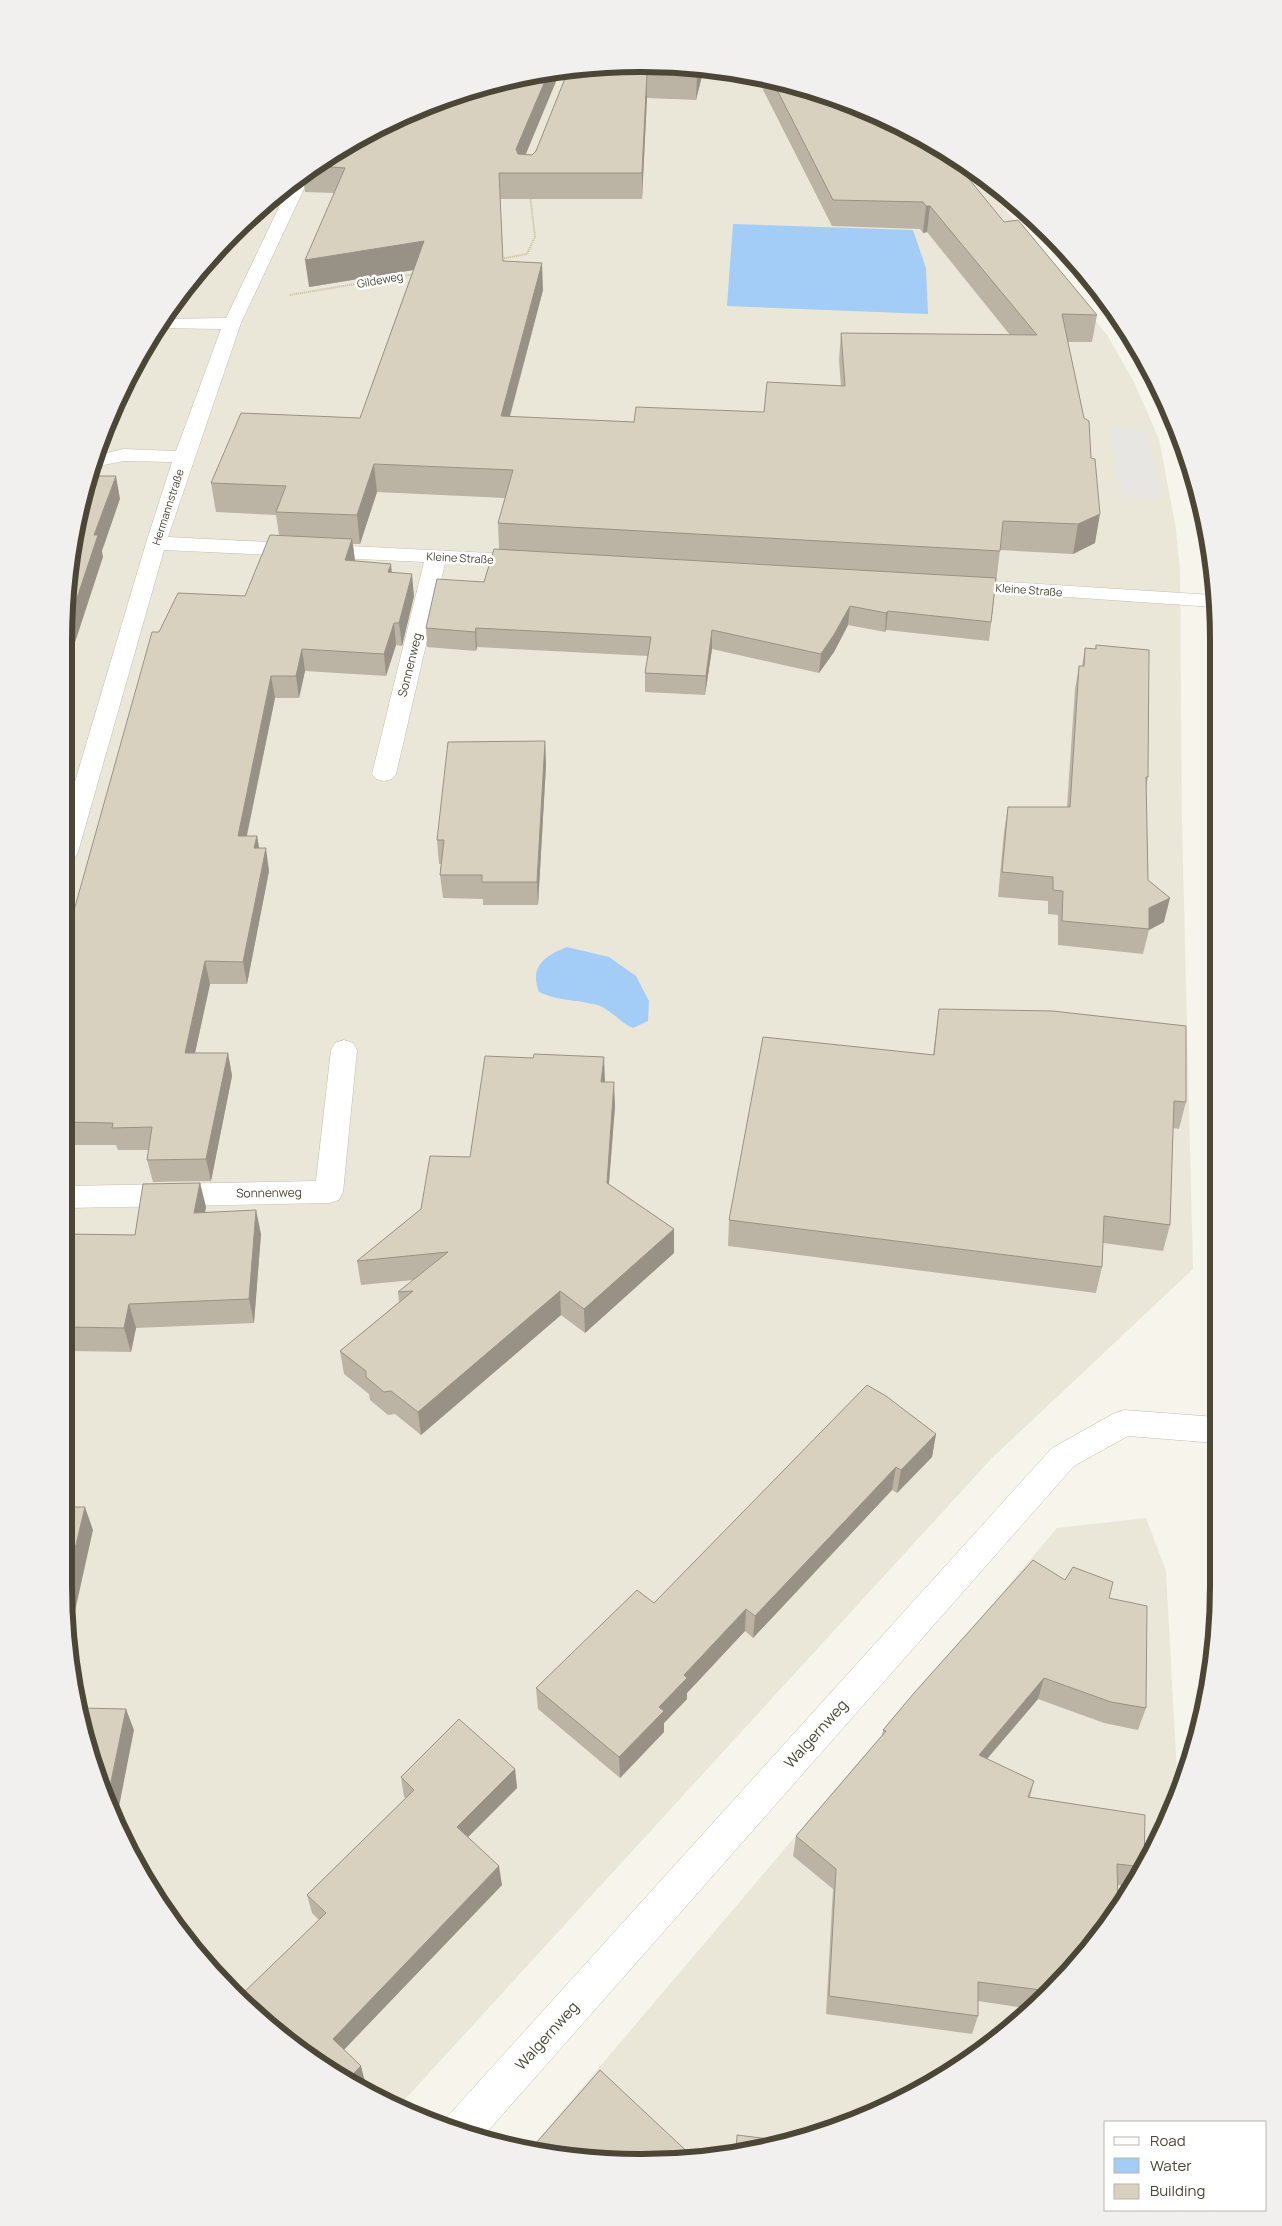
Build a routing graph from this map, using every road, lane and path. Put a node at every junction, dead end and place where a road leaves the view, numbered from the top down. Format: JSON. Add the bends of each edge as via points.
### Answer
{"nodes":[{"id":1,"x":296,"y":189,"type":"edge"},
{"id":2,"x":530,"y":194,"type":"edge"},
{"id":3,"x":499,"y":259,"type":"edge"},
{"id":4,"x":423,"y":272,"type":"edge"},
{"id":5,"x":247,"y":293,"type":"junction"},
{"id":6,"x":232,"y":323,"type":"junction"},
{"id":7,"x":169,"y":324,"type":"edge"},
{"id":8,"x":184,"y":457,"type":"junction"},
{"id":9,"x":103,"y":458,"type":"edge"},
{"id":10,"x":156,"y":543,"type":"junction"},
{"id":11,"x":436,"y":556,"type":"junction"},
{"id":12,"x":546,"y":562,"type":"edge"},
{"id":13,"x":944,"y":584,"type":"edge"},
{"id":14,"x":1208,"y":601,"type":"edge"},
{"id":15,"x":384,"y":774,"type":"dead end"},
{"id":16,"x":73,"y":828,"type":"edge"},
{"id":17,"x":344,"y":1050,"type":"dead end"},
{"id":18,"x":73,"y":1197,"type":"edge"},
{"id":19,"x":1210,"y":1430,"type":"edge"},
{"id":20,"x":466,"y":2125,"type":"edge"}],
"edges":[{"from":1,"to":5,"type":"street","name":"Hermannstraße"},
{"from":2,"to":3,"type":"path","via":[[535,238],[527,254]]},
{"from":4,"to":5,"type":"path","name":"Gildeweg","via":[[289,295]]},
{"from":5,"to":6,"type":"street","name":"Hermannstraße"},
{"from":6,"to":7,"type":"street"},
{"from":6,"to":8,"type":"street","name":"Hermannstraße"},
{"from":8,"to":9,"type":"street","via":[[124,455]]},
{"from":8,"to":10,"type":"street","name":"Hermannstraße"},
{"from":10,"to":11,"type":"street","name":"Kleine Straße"},
{"from":10,"to":16,"type":"street","name":"Hermannstraße"},
{"from":11,"to":12,"type":"street","name":"Kleine Straße"},
{"from":11,"to":15,"type":"street","name":"Sonnenweg"},
{"from":13,"to":14,"type":"street","name":"Kleine Straße"},
{"from":17,"to":18,"type":"street","name":"Sonnenweg","via":[[328,1192]]},
{"from":19,"to":20,"type":"street","name":"Walgernweg","via":[[1124,1423],[1063,1457]]}]}
